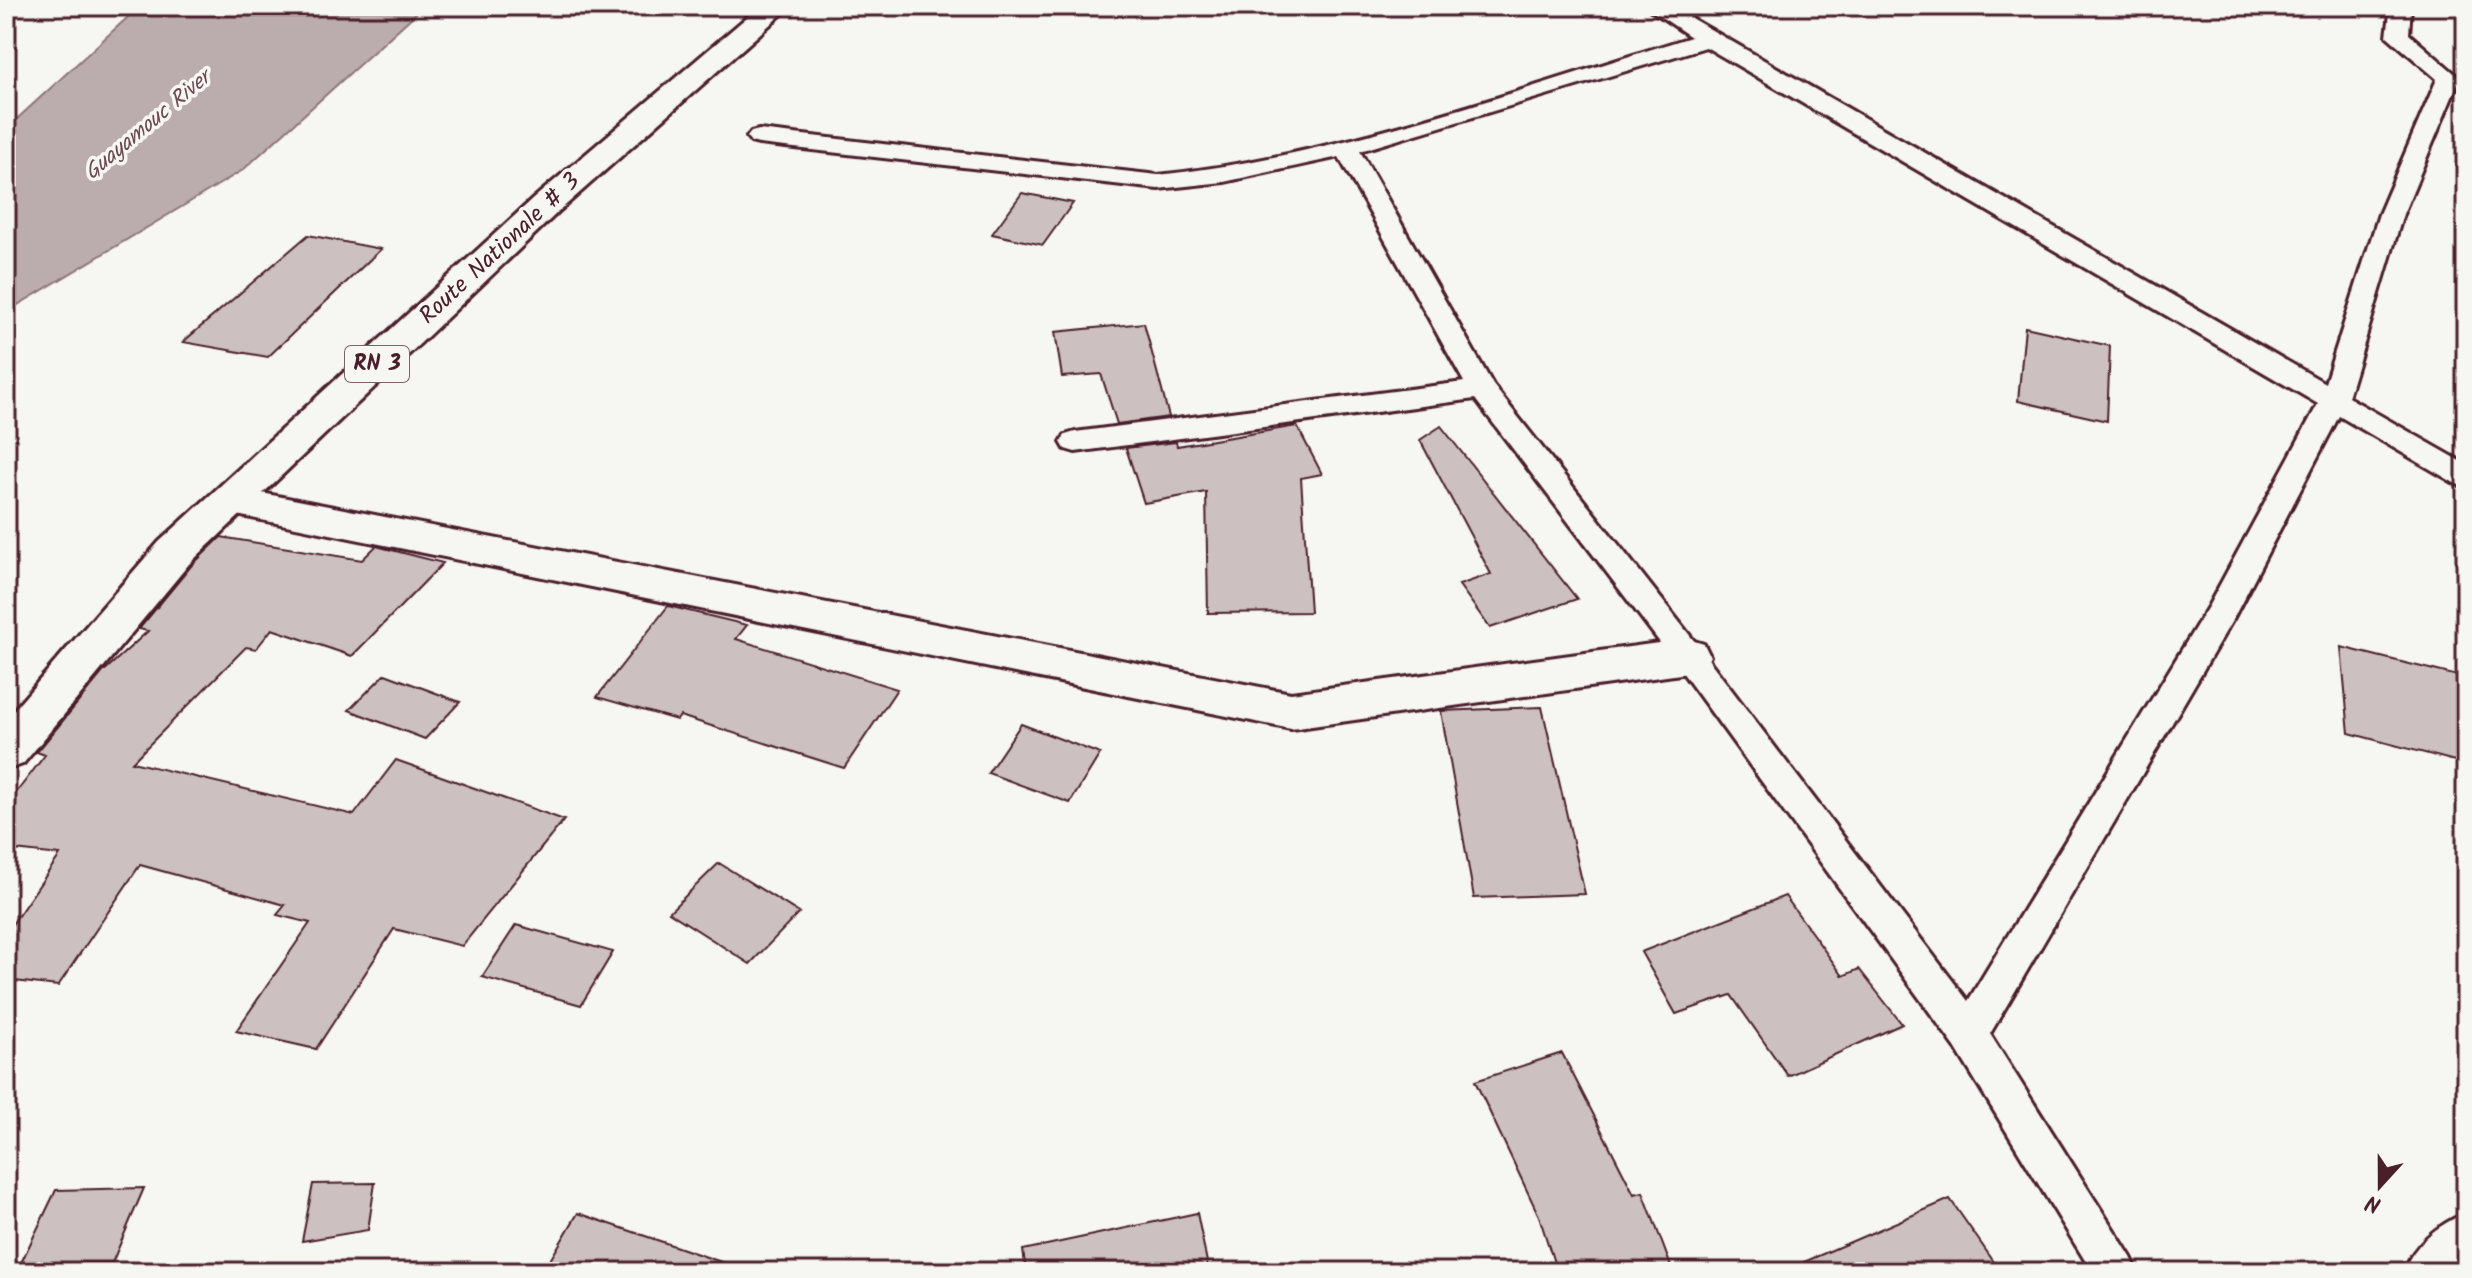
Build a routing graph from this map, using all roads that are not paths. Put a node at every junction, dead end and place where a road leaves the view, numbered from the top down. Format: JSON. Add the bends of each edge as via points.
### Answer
{"nodes":[{"id":1,"x":777,"y":6,"type":"edge"},
{"id":2,"x":1655,"y":6,"type":"edge"},
{"id":3,"x":2401,"y":6,"type":"edge"},
{"id":4,"x":1708,"y":39,"type":"junction"},
{"id":5,"x":759,"y":137,"type":"dead end"},
{"id":6,"x":1346,"y":148,"type":"junction"},
{"id":7,"x":1482,"y":389,"type":"junction"},
{"id":8,"x":2333,"y":401,"type":"junction"},
{"id":9,"x":1075,"y":442,"type":"dead end"},
{"id":10,"x":2466,"y":477,"type":"edge"},
{"id":11,"x":231,"y":501,"type":"junction"},
{"id":12,"x":1688,"y":656,"type":"junction"},
{"id":13,"x":6,"y":751,"type":"edge"},
{"id":14,"x":1969,"y":1034,"type":"junction"},
{"id":15,"x":2466,"y":1242,"type":"edge"},
{"id":16,"x":2116,"y":1272,"type":"edge"},
{"id":17,"x":2433,"y":1272,"type":"edge"}],
"edges":[{"from":1,"to":11,"type":"street","name":"Route Nationale # 3","number":"RN 3","via":[[546,205]]},
{"from":2,"to":4,"type":"lane"},
{"from":3,"to":8,"type":"lane","via":[[2398,36],[2449,78],[2391,214]]},
{"from":4,"to":6,"type":"lane"},
{"from":4,"to":8,"type":"lane"},
{"from":5,"to":6,"type":"lane","via":[[1158,182],[1224,175]]},
{"from":6,"to":7,"type":"lane"},
{"from":7,"to":9,"type":"lane"},
{"from":7,"to":12,"type":"lane"},
{"from":8,"to":10,"type":"lane"},
{"from":8,"to":14,"type":"lane","via":[[2222,611]]},
{"from":11,"to":12,"type":"street","via":[[1291,711]]},
{"from":11,"to":13,"type":"street","name":"Route Nationale # 3","number":"RN 3","via":[[174,553]]},
{"from":12,"to":14,"type":"lane"},
{"from":14,"to":16,"type":"lane"},
{"from":15,"to":17,"type":"street"}]}
